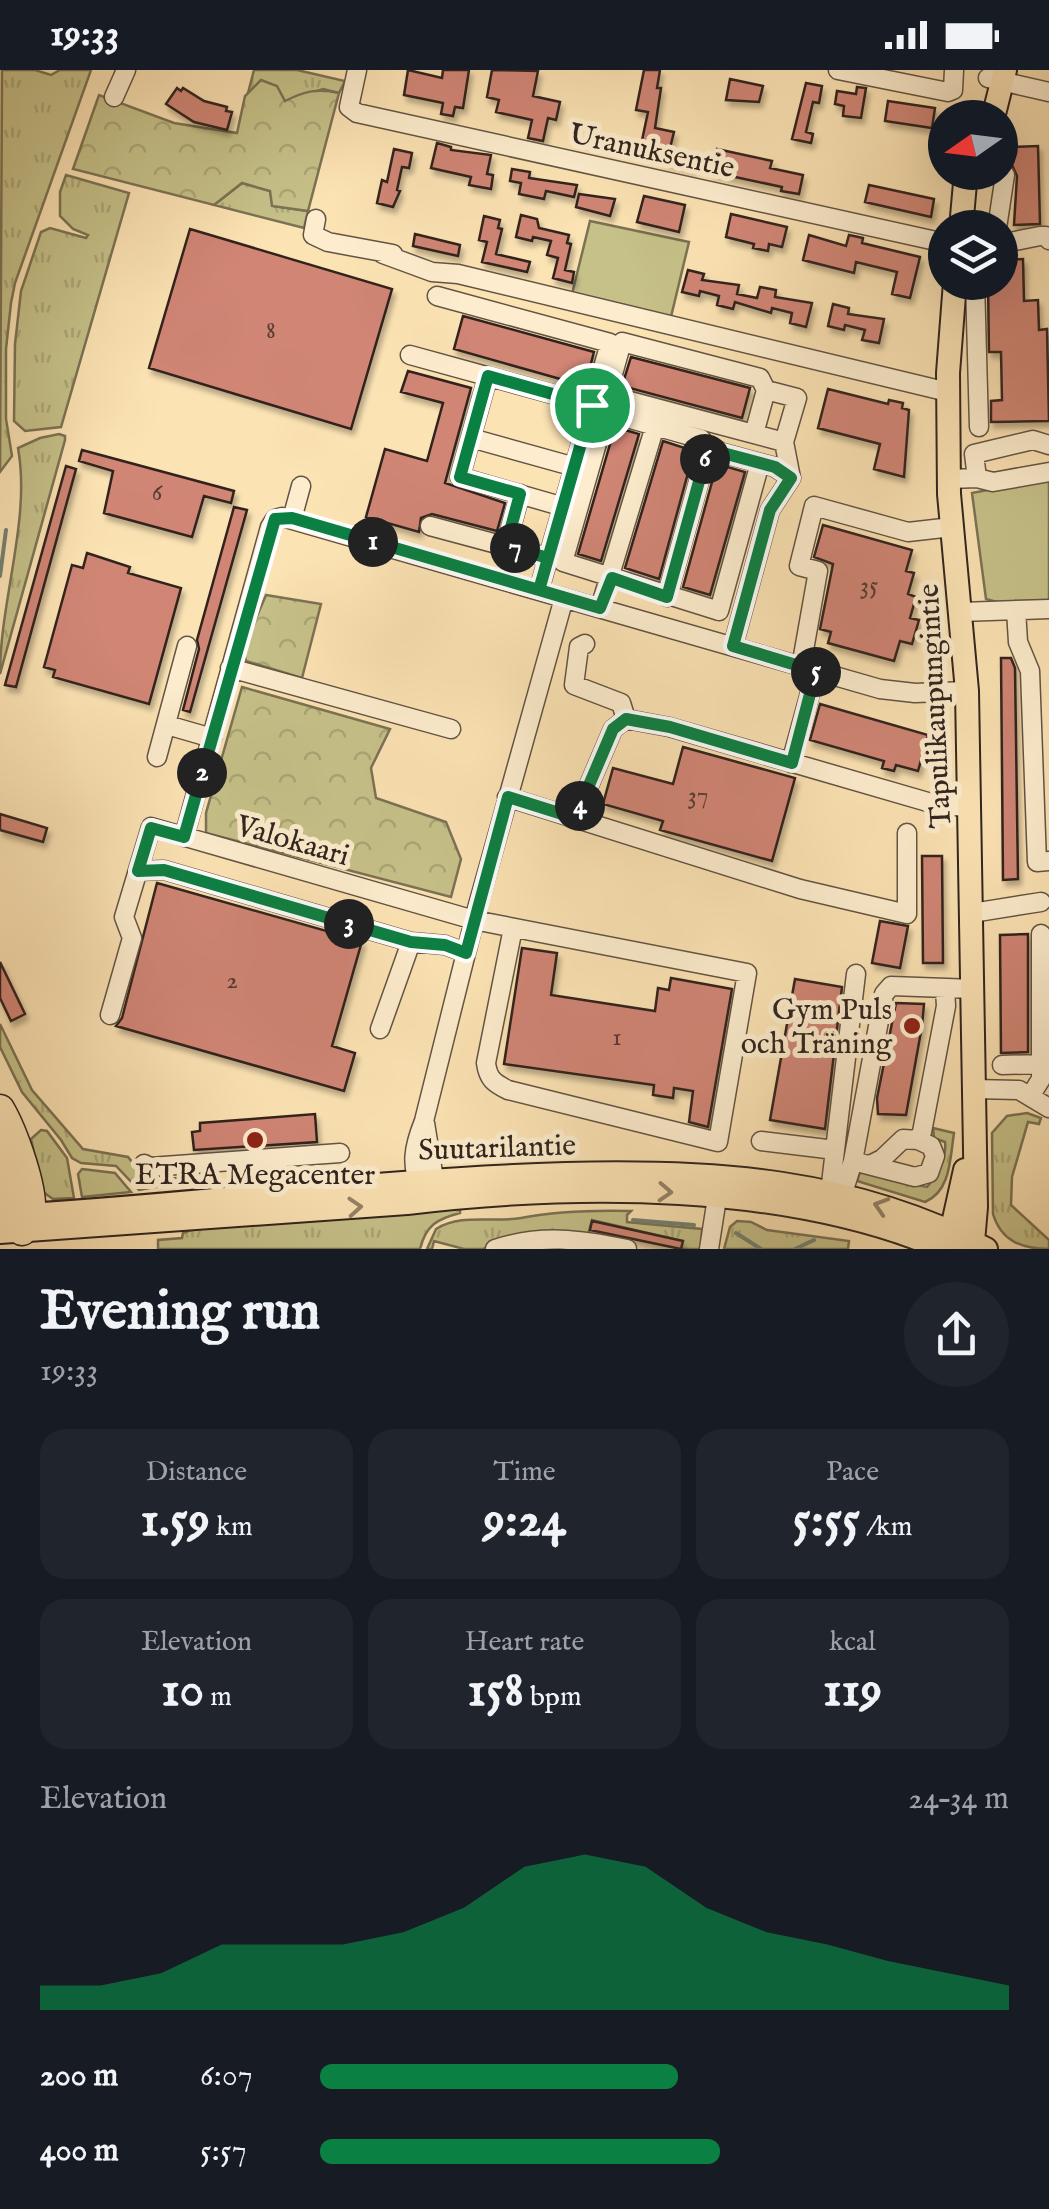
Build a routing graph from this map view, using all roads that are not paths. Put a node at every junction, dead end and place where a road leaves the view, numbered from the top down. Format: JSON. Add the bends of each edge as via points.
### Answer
{"nodes":[{"id":1,"x":126,"y":70,"type":"edge"},
{"id":2,"x":357,"y":70,"type":"edge"},
{"id":3,"x":838,"y":70,"type":"edge"},
{"id":4,"x":954,"y":70,"type":"edge"},
{"id":5,"x":997,"y":75,"type":"edge"},
{"id":6,"x":1049,"y":92,"type":"edge"},
{"id":7,"x":114,"y":97,"type":"dead end"},
{"id":8,"x":987,"y":100,"type":"edge"},
{"id":9,"x":995,"y":100,"type":"edge"},
{"id":10,"x":965,"y":190,"type":"edge"},
{"id":11,"x":967,"y":190,"type":"edge"},
{"id":12,"x":964,"y":197,"type":"junction"},
{"id":13,"x":963,"y":210,"type":"edge"},
{"id":14,"x":315,"y":227,"type":"dead end"},
{"id":15,"x":928,"y":239,"type":"edge"},
{"id":16,"x":1018,"y":240,"type":"edge"},
{"id":17,"x":1049,"y":240,"type":"edge"},
{"id":18,"x":437,"y":296,"type":"dead end"},
{"id":19,"x":953,"y":300,"type":"edge"},
{"id":20,"x":975,"y":300,"type":"edge"},
{"id":21,"x":410,"y":355,"type":"dead end"},
{"id":22,"x":976,"y":372,"type":"junction"},
{"id":23,"x":488,"y":376,"type":"junction"},
{"id":24,"x":948,"y":383,"type":"junction"},
{"id":25,"x":766,"y":390,"type":"junction"},
{"id":26,"x":592,"y":405,"type":"junction"},
{"id":27,"x":655,"y":426,"type":"junction"},
{"id":28,"x":979,"y":427,"type":"dead end"},
{"id":29,"x":754,"y":434,"type":"junction"},
{"id":30,"x":471,"y":438,"type":"junction"},
{"id":31,"x":784,"y":442,"type":"junction"},
{"id":32,"x":1049,"y":445,"type":"edge"},
{"id":33,"x":708,"y":449,"type":"junction"},
{"id":34,"x":760,"y":463,"type":"junction"},
{"id":35,"x":575,"y":467,"type":"junction"},
{"id":36,"x":1049,"y":472,"type":"edge"},
{"id":37,"x":791,"y":478,"type":"junction"},
{"id":38,"x":949,"y":479,"type":"junction"},
{"id":39,"x":301,"y":486,"type":"dead end"},
{"id":40,"x":989,"y":486,"type":"junction"},
{"id":41,"x":520,"y":494,"type":"junction"},
{"id":42,"x":564,"y":506,"type":"junction"},
{"id":43,"x":292,"y":518,"type":"junction"},
{"id":44,"x":430,"y":526,"type":"dead end"},
{"id":45,"x":952,"y":527,"type":"junction"},
{"id":46,"x":506,"y":546,"type":"junction"},
{"id":47,"x":548,"y":558,"type":"junction"},
{"id":48,"x":612,"y":578,"type":"junction"},
{"id":49,"x":539,"y":590,"type":"junction"},
{"id":50,"x":667,"y":597,"type":"junction"},
{"id":51,"x":564,"y":598,"type":"junction"},
{"id":52,"x":1045,"y":604,"type":"edge"},
{"id":53,"x":600,"y":608,"type":"junction"},
{"id":54,"x":1016,"y":610,"type":"junction"},
{"id":55,"x":961,"y":612,"type":"junction"},
{"id":56,"x":584,"y":644,"type":"dead end"},
{"id":57,"x":187,"y":646,"type":"dead end"},
{"id":58,"x":733,"y":646,"type":"junction"},
{"id":59,"x":230,"y":668,"type":"junction"},
{"id":60,"x":808,"y":669,"type":"junction"},
{"id":61,"x":1040,"y":670,"type":"edge"},
{"id":62,"x":967,"y":691,"type":"junction"},
{"id":63,"x":626,"y":719,"type":"junction"},
{"id":64,"x":167,"y":725,"type":"junction"},
{"id":65,"x":450,"y":730,"type":"dead end"},
{"id":66,"x":212,"y":738,"type":"junction"},
{"id":67,"x":157,"y":757,"type":"dead end"},
{"id":68,"x":792,"y":763,"type":"junction"},
{"id":69,"x":508,"y":797,"type":"junction"},
{"id":70,"x":970,"y":807,"type":"junction"},
{"id":71,"x":575,"y":818,"type":"junction"},
{"id":72,"x":907,"y":833,"type":"dead end"},
{"id":73,"x":184,"y":837,"type":"junction"},
{"id":74,"x":1049,"y":861,"type":"edge"},
{"id":75,"x":138,"y":871,"type":"junction"},
{"id":76,"x":1041,"y":902,"type":"dead end"},
{"id":77,"x":972,"y":913,"type":"junction"},
{"id":78,"x":474,"y":920,"type":"junction"},
{"id":79,"x":513,"y":928,"type":"junction"},
{"id":80,"x":1040,"y":934,"type":"dead end"},
{"id":81,"x":411,"y":942,"type":"junction"},
{"id":82,"x":466,"y":953,"type":"junction"},
{"id":83,"x":856,"y":974,"type":"dead end"},
{"id":84,"x":974,"y":989,"type":"junction"},
{"id":85,"x":945,"y":990,"type":"junction"},
{"id":86,"x":110,"y":1014,"type":"dead end"},
{"id":87,"x":380,"y":1029,"type":"dead end"},
{"id":88,"x":1041,"y":1064,"type":"junction"},
{"id":89,"x":1002,"y":1065,"type":"dead end"},
{"id":90,"x":974,"y":1089,"type":"junction"},
{"id":91,"x":1031,"y":1094,"type":"junction"},
{"id":92,"x":1049,"y":1108,"type":"edge"},
{"id":93,"x":0,"y":1109,"type":"edge"},
{"id":94,"x":761,"y":1140,"type":"dead end"},
{"id":95,"x":918,"y":1140,"type":"junction"},
{"id":96,"x":835,"y":1150,"type":"junction"},
{"id":97,"x":340,"y":1153,"type":"dead end"},
{"id":98,"x":0,"y":1156,"type":"edge"},
{"id":99,"x":862,"y":1163,"type":"junction"},
{"id":100,"x":144,"y":1164,"type":"dead end"},
{"id":101,"x":426,"y":1186,"type":"junction"},
{"id":102,"x":719,"y":1186,"type":"junction"},
{"id":103,"x":836,"y":1201,"type":"junction"},
{"id":104,"x":13,"y":1222,"type":"edge"},
{"id":105,"x":962,"y":1245,"type":"edge"},
{"id":106,"x":495,"y":1249,"type":"edge"},
{"id":107,"x":627,"y":1249,"type":"edge"},
{"id":108,"x":709,"y":1249,"type":"edge"}],
"edges":[{"from":1,"to":7,"type":"street"},
{"from":2,"to":15,"type":"street","name":"Uranuksentie","via":[[353,112]]},
{"from":3,"to":4,"type":"street","via":[[953,90]]},
{"from":5,"to":6,"type":"street"},
{"from":5,"to":8,"type":"main road"},
{"from":5,"to":9,"type":"main road"},
{"from":10,"to":12,"type":"main road"},
{"from":11,"to":12,"type":"main road"},
{"from":12,"to":13,"type":"main road"},
{"from":14,"to":24,"type":"street","via":[[328,242],[626,322],[670,323]]},
{"from":16,"to":17,"type":"street"},
{"from":18,"to":26,"type":"street","via":[[610,343]]},
{"from":19,"to":24,"type":"main road","name":"Tapulikaupungintie"},
{"from":20,"to":22,"type":"street"},
{"from":21,"to":23,"type":"street"},
{"from":22,"to":24,"type":"street"},
{"from":22,"to":28,"type":"street"},
{"from":23,"to":26,"type":"street"},
{"from":23,"to":30,"type":"street"},
{"from":24,"to":38,"type":"main road","name":"Tapulikaupungintie"},
{"from":25,"to":29,"type":"street"},
{"from":25,"to":29,"type":"street","via":[[760,378],[622,342],[607,394]]},
{"from":25,"to":31,"type":"street","via":[[797,398]]},
{"from":26,"to":35,"type":"street"},
{"from":27,"to":33,"type":"street","via":[[701,439]]},
{"from":27,"to":48,"type":"street"},
{"from":27,"to":48,"type":"street","via":[[606,412],[562,562]]},
{"from":29,"to":31,"type":"street"},
{"from":30,"to":35,"type":"street"},
{"from":30,"to":41,"type":"street","via":[[460,477]]},
{"from":31,"to":37,"type":"street"},
{"from":32,"to":40,"type":"street","via":[[1033,440],[974,454]]},
{"from":33,"to":34,"type":"street"},
{"from":33,"to":50,"type":"street"},
{"from":34,"to":37,"type":"street"},
{"from":34,"to":50,"type":"street","via":[[719,611]]},
{"from":35,"to":42,"type":"street"},
{"from":36,"to":40,"type":"street"},
{"from":37,"to":58,"type":"street","via":[[770,510]]},
{"from":38,"to":40,"type":"street"},
{"from":38,"to":45,"type":"main road","name":"Tapulikaupungintie"},
{"from":39,"to":43,"type":"street"},
{"from":41,"to":42,"type":"street"},
{"from":41,"to":46,"type":"street"},
{"from":42,"to":47,"type":"street"},
{"from":43,"to":49,"type":"street"},
{"from":43,"to":59,"type":"street","via":[[275,519],[270,527]]},
{"from":44,"to":46,"type":"street"},
{"from":45,"to":55,"type":"main road","name":"Tapulikaupungintie"},
{"from":45,"to":60,"type":"street","via":[[908,532],[814,506],[799,566],[818,571]]},
{"from":46,"to":47,"type":"street"},
{"from":47,"to":49,"type":"street"},
{"from":48,"to":50,"type":"street"},
{"from":48,"to":53,"type":"street"},
{"from":49,"to":51,"type":"street"},
{"from":51,"to":53,"type":"street"},
{"from":51,"to":69,"type":"street"},
{"from":52,"to":54,"type":"street"},
{"from":53,"to":58,"type":"street"},
{"from":54,"to":55,"type":"street"},
{"from":54,"to":61,"type":"street","via":[[1018,642]]},
{"from":55,"to":62,"type":"main road","name":"Tapulikaupungintie"},
{"from":56,"to":63,"type":"street","via":[[574,685],[622,703]]},
{"from":57,"to":64,"type":"street"},
{"from":58,"to":60,"type":"street"},
{"from":59,"to":65,"type":"street"},
{"from":59,"to":66,"type":"street"},
{"from":60,"to":62,"type":"street","via":[[889,691]]},
{"from":60,"to":68,"type":"street"},
{"from":61,"to":74,"type":"street","via":[[1037,862]]},
{"from":62,"to":70,"type":"main road","name":"Tapulikaupungintie"},
{"from":63,"to":68,"type":"street"},
{"from":63,"to":71,"type":"street","via":[[613,729]]},
{"from":64,"to":66,"type":"street"},
{"from":64,"to":67,"type":"street"},
{"from":66,"to":73,"type":"street"},
{"from":68,"to":70,"type":"street","via":[[938,805]]},
{"from":69,"to":71,"type":"street"},
{"from":69,"to":78,"type":"street"},
{"from":70,"to":77,"type":"main road","name":"Tapulikaupungintie"},
{"from":71,"to":72,"type":"street","via":[[800,889],[908,914]]},
{"from":73,"to":75,"type":"street","name":"Valokaari","via":[[151,828]]},
{"from":73,"to":78,"type":"street","name":"Valokaari"},
{"from":75,"to":81,"type":"street","via":[[164,870]]},
{"from":75,"to":86,"type":"street","via":[[124,916],[132,938]]},
{"from":76,"to":77,"type":"street"},
{"from":77,"to":84,"type":"main road","name":"Tapulikaupungintie"},
{"from":78,"to":79,"type":"street","name":"Valokaari"},
{"from":78,"to":82,"type":"street"},
{"from":79,"to":79,"type":"street","name":"Valokaari","via":[[747,972],[718,1142],[494,1082],[486,1062]]},
{"from":80,"to":88,"type":"street"},
{"from":81,"to":82,"type":"street"},
{"from":81,"to":87,"type":"street"},
{"from":82,"to":101,"type":"street","via":[[424,1120]]},
{"from":83,"to":96,"type":"street"},
{"from":84,"to":85,"type":"street"},
{"from":84,"to":90,"type":"main road","name":"Tapulikaupungintie"},
{"from":85,"to":95,"type":"street"},
{"from":85,"to":99,"type":"street","via":[[891,986],[884,994],[871,1089],[860,1117]]},
{"from":88,"to":89,"type":"street"},
{"from":88,"to":91,"type":"street"},
{"from":90,"to":91,"type":"street"},
{"from":90,"to":105,"type":"main road","name":"Tapulikaupungintie"},
{"from":91,"to":92,"type":"street"},
{"from":93,"to":104,"type":"highway","via":[[20,1157]]},
{"from":94,"to":96,"type":"street"},
{"from":95,"to":99,"type":"street","via":[[903,1139],[882,1159]]},
{"from":95,"to":99,"type":"street","via":[[934,1156],[922,1177]]},
{"from":96,"to":103,"type":"street"},
{"from":97,"to":100,"type":"street"},
{"from":98,"to":104,"type":"highway"},
{"from":99,"to":103,"type":"street"},
{"from":101,"to":102,"type":"main road","name":"Suutarilantie","via":[[464,1196]]},
{"from":101,"to":104,"type":"main road","name":"Suutarilantie"},
{"from":102,"to":103,"type":"main road","name":"Suutarilantie"},
{"from":102,"to":108,"type":"street"},
{"from":103,"to":105,"type":"main road","name":"Suutarilantie","via":[[930,1222]]},
{"from":106,"to":107,"type":"street","via":[[564,1238]]}]}
